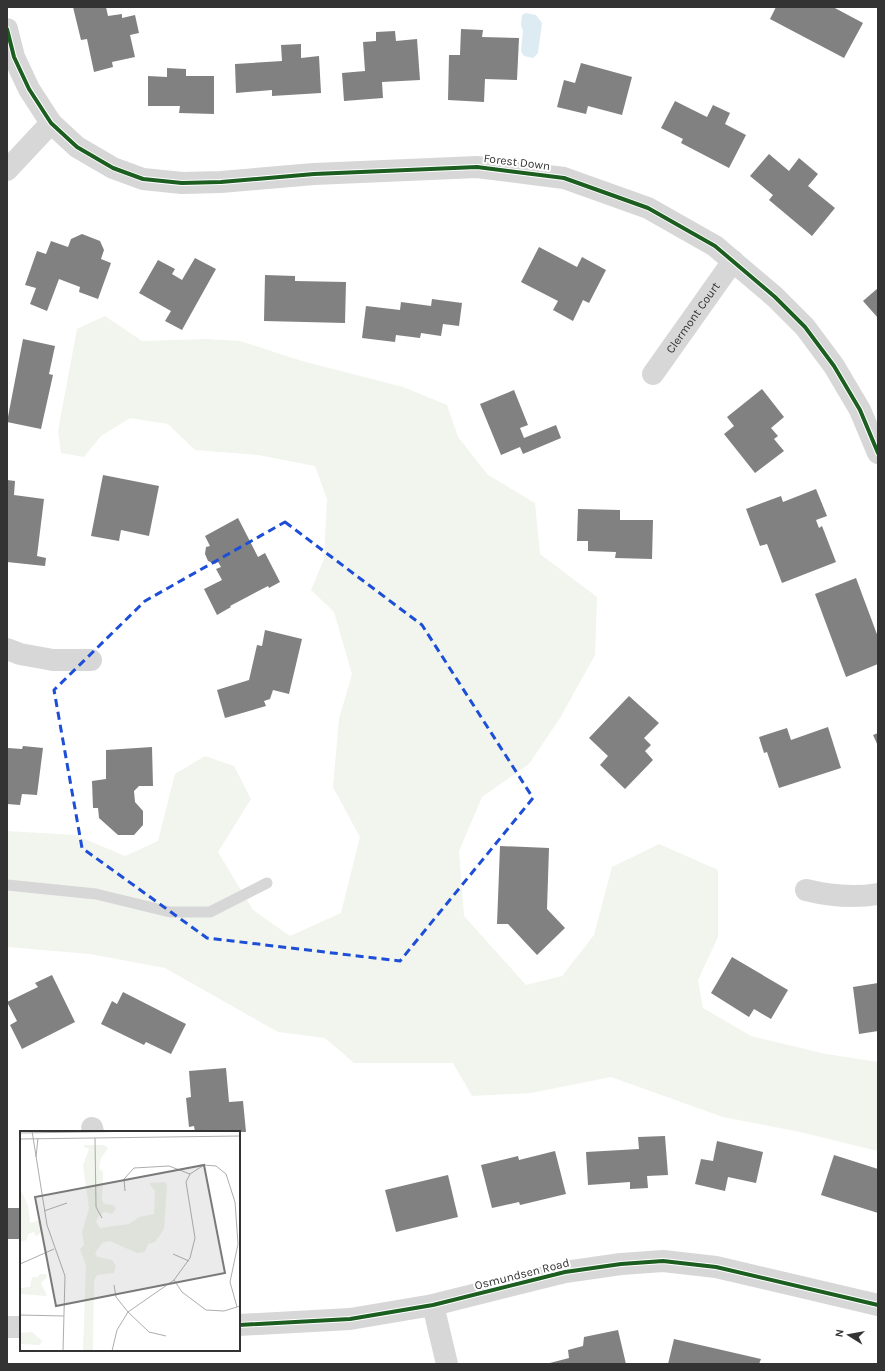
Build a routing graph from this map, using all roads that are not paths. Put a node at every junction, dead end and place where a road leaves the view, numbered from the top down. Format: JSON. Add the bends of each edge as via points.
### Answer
{"nodes":[{"id":1,"x":7,"y":29,"type":"edge"},
{"id":2,"x":50,"y":123,"type":"junction"},
{"id":3,"x":7,"y":170,"type":"edge"},
{"id":4,"x":733,"y":261,"type":"junction"},
{"id":5,"x":653,"y":374,"type":"dead end"},
{"id":6,"x":869,"y":406,"type":"edge"},
{"id":7,"x":878,"y":453,"type":"edge"},
{"id":8,"x":7,"y":649,"type":"edge"},
{"id":9,"x":91,"y":660,"type":"dead end"},
{"id":10,"x":267,"y":883,"type":"dead end"},
{"id":11,"x":7,"y":885,"type":"edge"},
{"id":12,"x":806,"y":890,"type":"dead end"},
{"id":13,"x":878,"y":894,"type":"edge"},
{"id":14,"x":433,"y":1305,"type":"junction"},
{"id":15,"x":878,"y":1305,"type":"edge"},
{"id":16,"x":240,"y":1325,"type":"edge"},
{"id":17,"x":7,"y":1327,"type":"edge"},
{"id":18,"x":20,"y":1327,"type":"edge"},
{"id":19,"x":447,"y":1364,"type":"edge"}],
"edges":[{"from":1,"to":2,"type":"street","name":"Forest Down","via":[[14,57],[29,89]]},
{"from":2,"to":3,"type":"street"},
{"from":2,"to":4,"type":"street","name":"Forest Down","via":[[77,147],[113,168],[143,179],[221,182],[314,174],[477,167],[564,178],[648,208],[715,246]]},
{"from":4,"to":5,"type":"street","name":"Clermont Court"},
{"from":4,"to":6,"type":"street","name":"Forest Down","via":[[775,297],[804,327]]},
{"from":6,"to":7,"type":"street","name":"Forest Down"},
{"from":8,"to":9,"type":"street","via":[[53,660]]},
{"from":10,"to":11,"type":"lane","via":[[210,912],[170,912],[96,894]]},
{"from":12,"to":13,"type":"street","via":[[850,896]]},
{"from":14,"to":15,"type":"street","name":"Osmundsen Road","via":[[566,1272],[663,1261],[716,1267]]},
{"from":14,"to":16,"type":"street","name":"Osmundsen Road","via":[[350,1319]]},
{"from":14,"to":19,"type":"street"},
{"from":17,"to":18,"type":"street"}]}
